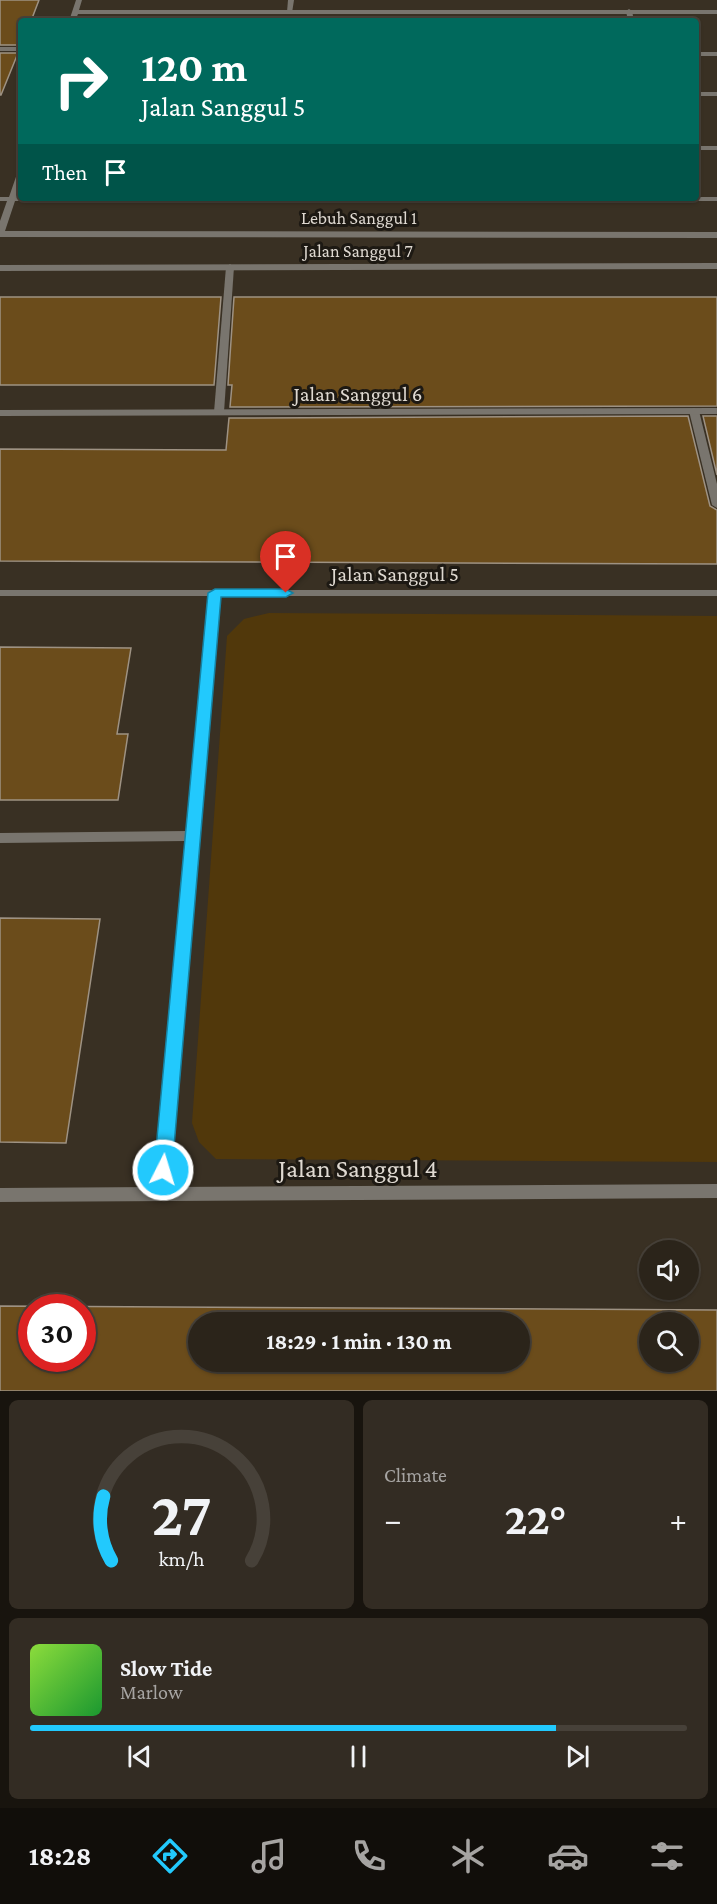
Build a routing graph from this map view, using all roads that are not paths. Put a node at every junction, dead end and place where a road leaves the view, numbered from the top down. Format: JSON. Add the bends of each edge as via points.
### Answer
{"nodes":[{"id":1,"x":80,"y":0,"type":"edge"},
{"id":2,"x":291,"y":0,"type":"edge"},
{"id":3,"x":628,"y":11,"type":"junction"},
{"id":4,"x":75,"y":12,"type":"junction"},
{"id":5,"x":290,"y":12,"type":"junction"},
{"id":6,"x":717,"y":12,"type":"edge"},
{"id":7,"x":73,"y":18,"type":"edge"},
{"id":8,"x":630,"y":18,"type":"edge"},
{"id":9,"x":0,"y":49,"type":"edge"},
{"id":10,"x":18,"y":49,"type":"edge"},
{"id":11,"x":699,"y":54,"type":"edge"},
{"id":12,"x":717,"y":54,"type":"edge"},
{"id":13,"x":699,"y":94,"type":"edge"},
{"id":14,"x":717,"y":94,"type":"edge"},
{"id":15,"x":699,"y":148,"type":"edge"},
{"id":16,"x":717,"y":148,"type":"edge"},
{"id":17,"x":18,"y":182,"type":"edge"},
{"id":18,"x":0,"y":199,"type":"edge"},
{"id":19,"x":12,"y":199,"type":"junction"},
{"id":20,"x":18,"y":199,"type":"edge"},
{"id":21,"x":699,"y":199,"type":"edge"},
{"id":22,"x":717,"y":199,"type":"edge"},
{"id":23,"x":0,"y":234,"type":"edge"},
{"id":24,"x":717,"y":235,"type":"edge"},
{"id":25,"x":717,"y":266,"type":"edge"},
{"id":26,"x":230,"y":267,"type":"junction"},
{"id":27,"x":0,"y":268,"type":"edge"},
{"id":28,"x":694,"y":411,"type":"junction"},
{"id":29,"x":717,"y":411,"type":"edge"},
{"id":30,"x":219,"y":412,"type":"junction"},
{"id":31,"x":0,"y":413,"type":"edge"},
{"id":32,"x":717,"y":506,"type":"edge"},
{"id":33,"x":0,"y":593,"type":"edge"},
{"id":34,"x":215,"y":593,"type":"junction"},
{"id":35,"x":717,"y":593,"type":"edge"},
{"id":36,"x":193,"y":836,"type":"junction"},
{"id":37,"x":0,"y":838,"type":"edge"},
{"id":38,"x":717,"y":1191,"type":"edge"},
{"id":39,"x":161,"y":1194,"type":"junction"},
{"id":40,"x":0,"y":1195,"type":"edge"}],
"edges":[{"from":1,"to":4,"type":"street"},
{"from":2,"to":5,"type":"street"},
{"from":3,"to":5,"type":"street"},
{"from":3,"to":6,"type":"street"},
{"from":3,"to":8,"type":"street"},
{"from":4,"to":5,"type":"street"},
{"from":4,"to":7,"type":"street"},
{"from":9,"to":10,"type":"street"},
{"from":11,"to":12,"type":"street"},
{"from":13,"to":14,"type":"street"},
{"from":15,"to":16,"type":"street"},
{"from":17,"to":19,"type":"street"},
{"from":18,"to":19,"type":"street"},
{"from":19,"to":20,"type":"street"},
{"from":19,"to":23,"type":"street"},
{"from":21,"to":22,"type":"street"},
{"from":23,"to":24,"type":"street","name":"Lebuh Sanggul 1"},
{"from":25,"to":26,"type":"street","name":"Jalan Sanggul 7"},
{"from":26,"to":27,"type":"street","name":"Jalan Sanggul 7"},
{"from":26,"to":30,"type":"street"},
{"from":28,"to":29,"type":"street","name":"Jalan Sanggul 6"},
{"from":28,"to":30,"type":"street","name":"Jalan Sanggul 6"},
{"from":28,"to":32,"type":"street"},
{"from":30,"to":31,"type":"street","name":"Jalan Sanggul 6"},
{"from":33,"to":34,"type":"street","name":"Jalan Sanggul 5"},
{"from":34,"to":35,"type":"street","name":"Jalan Sanggul 5"},
{"from":34,"to":36,"type":"street"},
{"from":36,"to":37,"type":"street"},
{"from":36,"to":39,"type":"street"},
{"from":38,"to":39,"type":"street","name":"Jalan Sanggul 4"},
{"from":39,"to":40,"type":"street","name":"Jalan Sanggul 4"}]}
